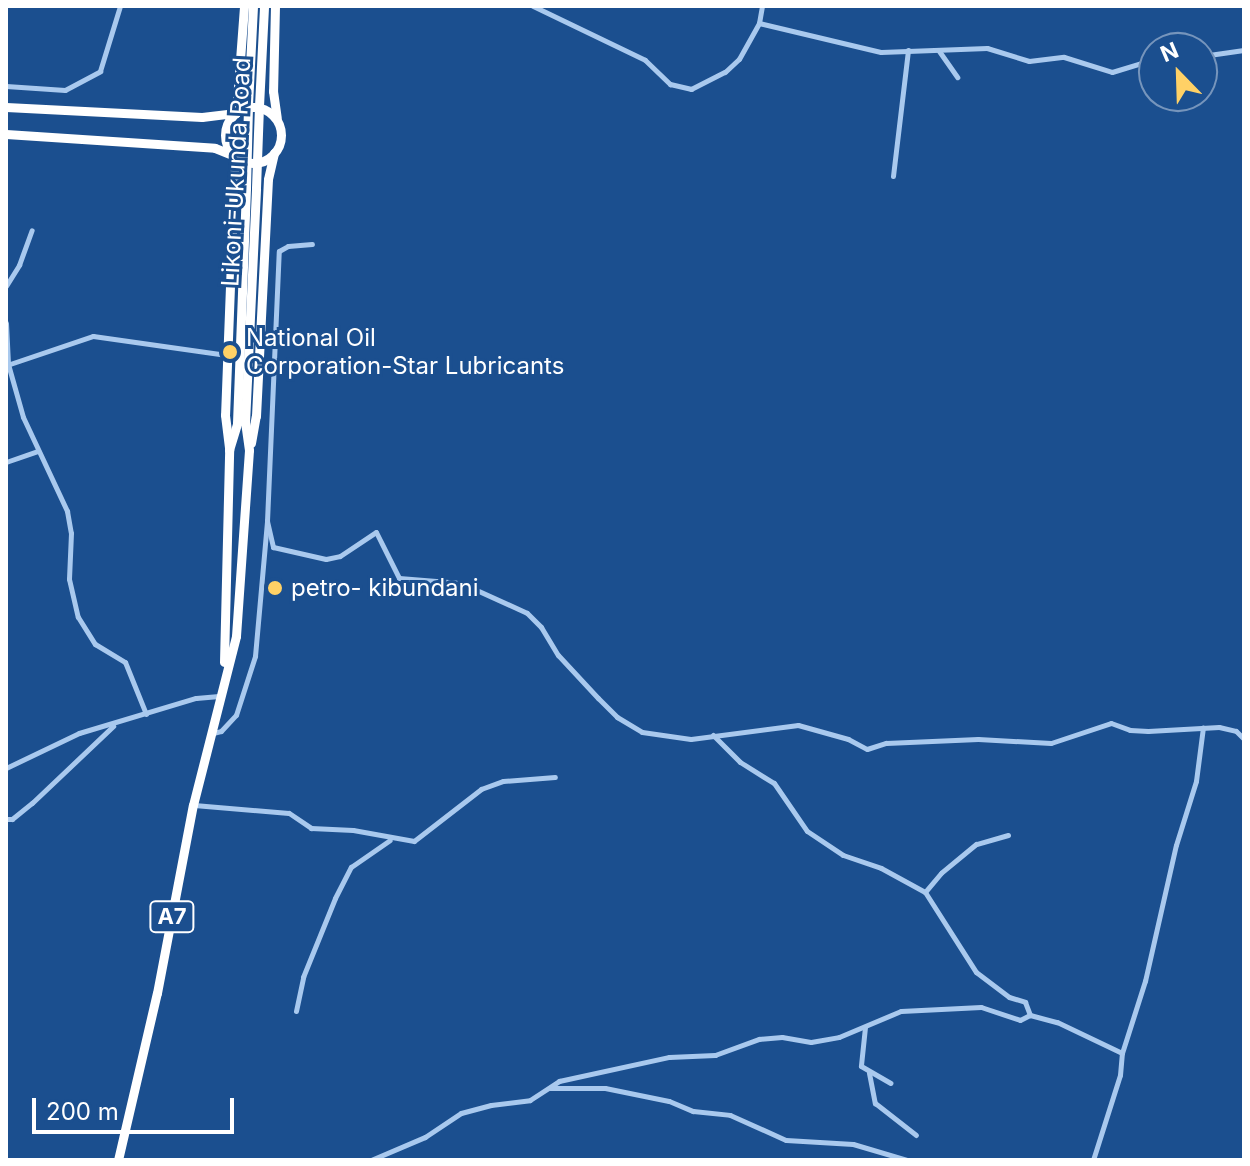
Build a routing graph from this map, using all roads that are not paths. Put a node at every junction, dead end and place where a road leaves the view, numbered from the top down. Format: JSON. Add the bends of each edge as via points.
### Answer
{"nodes":[{"id":1,"x":120,"y":6,"type":"edge"},
{"id":2,"x":244,"y":6,"type":"edge"},
{"id":3,"x":253,"y":6,"type":"edge"},
{"id":4,"x":264,"y":6,"type":"edge"},
{"id":5,"x":275,"y":6,"type":"edge"},
{"id":6,"x":533,"y":6,"type":"edge"},
{"id":7,"x":762,"y":6,"type":"edge"},
{"id":8,"x":759,"y":23,"type":"junction"},
{"id":9,"x":908,"y":50,"type":"junction"},
{"id":10,"x":938,"y":50,"type":"junction"},
{"id":11,"x":1244,"y":50,"type":"edge"},
{"id":12,"x":1218,"y":54,"type":"edge"},
{"id":13,"x":1138,"y":64,"type":"edge"},
{"id":14,"x":957,"y":77,"type":"dead end"},
{"id":15,"x":6,"y":86,"type":"edge"},
{"id":16,"x":6,"y":107,"type":"edge"},
{"id":17,"x":236,"y":113,"type":"junction"},
{"id":18,"x":278,"y":121,"type":"junction"},
{"id":19,"x":6,"y":134,"type":"edge"},
{"id":20,"x":274,"y":153,"type":"junction"},
{"id":21,"x":235,"y":156,"type":"junction"},
{"id":22,"x":893,"y":176,"type":"dead end"},
{"id":23,"x":32,"y":230,"type":"dead end"},
{"id":24,"x":312,"y":244,"type":"dead end"},
{"id":25,"x":6,"y":286,"type":"edge"},
{"id":26,"x":6,"y":323,"type":"edge"},
{"id":27,"x":229,"y":356,"type":"junction"},
{"id":28,"x":7,"y":365,"type":"edge"},
{"id":29,"x":241,"y":423,"type":"junction"},
{"id":30,"x":229,"y":450,"type":"junction"},
{"id":31,"x":249,"y":450,"type":"junction"},
{"id":32,"x":38,"y":451,"type":"junction"},
{"id":33,"x":6,"y":462,"type":"edge"},
{"id":34,"x":267,"y":521,"type":"junction"},
{"id":35,"x":224,"y":674,"type":"junction"},
{"id":36,"x":220,"y":696,"type":"junction"},
{"id":37,"x":146,"y":714,"type":"junction"},
{"id":38,"x":114,"y":726,"type":"junction"},
{"id":39,"x":1203,"y":727,"type":"junction"},
{"id":40,"x":213,"y":733,"type":"junction"},
{"id":41,"x":713,"y":735,"type":"junction"},
{"id":42,"x":1244,"y":739,"type":"edge"},
{"id":43,"x":6,"y":768,"type":"edge"},
{"id":44,"x":555,"y":777,"type":"dead end"},
{"id":45,"x":193,"y":805,"type":"junction"},
{"id":46,"x":6,"y":819,"type":"edge"},
{"id":47,"x":1008,"y":835,"type":"dead end"},
{"id":48,"x":391,"y":839,"type":"junction"},
{"id":49,"x":925,"y":892,"type":"junction"},
{"id":50,"x":296,"y":1011,"type":"dead end"},
{"id":51,"x":1030,"y":1015,"type":"junction"},
{"id":52,"x":865,"y":1027,"type":"junction"},
{"id":53,"x":1122,"y":1053,"type":"junction"},
{"id":54,"x":869,"y":1073,"type":"junction"},
{"id":55,"x":890,"y":1083,"type":"dead end"},
{"id":56,"x":549,"y":1088,"type":"junction"},
{"id":57,"x":916,"y":1135,"type":"dead end"},
{"id":58,"x":118,"y":1160,"type":"edge"},
{"id":59,"x":371,"y":1160,"type":"edge"},
{"id":60,"x":907,"y":1160,"type":"edge"},
{"id":61,"x":1093,"y":1160,"type":"edge"}],
"edges":[{"from":1,"to":15,"type":"street","via":[[100,71],[65,90]]},
{"from":2,"to":17,"type":"highway"},
{"from":3,"to":29,"type":"highway","name":"Likoni-Ukunda Road","number":"A7","bridge":true},
{"from":4,"to":29,"type":"highway","name":"Likoni-Ukunda Road","number":"A7","bridge":true},
{"from":5,"to":18,"type":"highway","via":[[273,91]]},
{"from":6,"to":8,"type":"street","via":[[645,60],[670,84],[691,89],[733,66]]},
{"from":7,"to":8,"type":"street"},
{"from":8,"to":9,"type":"street","via":[[862,50]]},
{"from":9,"to":10,"type":"street"},
{"from":9,"to":22,"type":"street"},
{"from":10,"to":13,"type":"street","via":[[987,48],[1029,61],[1064,57],[1112,72]]},
{"from":10,"to":14,"type":"street"},
{"from":11,"to":12,"type":"street"},
{"from":16,"to":17,"type":"highway","via":[[202,117]]},
{"from":17,"to":18,"type":"highway","via":[[262,108]]},
{"from":17,"to":21,"type":"highway","via":[[226,137]]},
{"from":18,"to":20,"type":"highway","via":[[281,138]]},
{"from":19,"to":21,"type":"highway","via":[[215,148]]},
{"from":20,"to":21,"type":"highway","via":[[255,162]]},
{"from":20,"to":31,"type":"highway","via":[[268,179],[256,416]]},
{"from":21,"to":27,"type":"highway"},
{"from":23,"to":25,"type":"street"},
{"from":24,"to":34,"type":"street","via":[[279,251]]},
{"from":26,"to":28,"type":"street"},
{"from":27,"to":28,"type":"street","via":[[93,336]]},
{"from":27,"to":30,"type":"highway"},
{"from":28,"to":32,"type":"street"},
{"from":29,"to":30,"type":"highway","name":"Likoni-Ukunda Road","number":"A7"},
{"from":29,"to":31,"type":"highway","name":"Likoni-Ukunda Road","number":"A7"},
{"from":30,"to":35,"type":"highway","name":"Likoni-Ukunda Road","number":"A7"},
{"from":31,"to":35,"type":"highway","name":"Likoni-Ukunda Road","number":"A7","via":[[241,594]]},
{"from":32,"to":33,"type":"street"},
{"from":32,"to":37,"type":"street","via":[[67,511],[69,579],[78,617],[95,644],[125,662]]},
{"from":34,"to":40,"type":"street","via":[[255,656],[236,715]]},
{"from":34,"to":41,"type":"street","via":[[273,547],[326,559],[340,556],[376,532],[399,578],[461,583],[534,618],[558,655],[617,717],[642,732],[691,739]]},
{"from":35,"to":36,"type":"highway","name":"Likoni-Ukunda Road","number":"A7"},
{"from":36,"to":37,"type":"street"},
{"from":36,"to":40,"type":"highway","name":"Likoni-Ukunda Road","number":"A7"},
{"from":37,"to":38,"type":"street"},
{"from":38,"to":43,"type":"street","via":[[79,733]]},
{"from":38,"to":46,"type":"street","via":[[32,803]]},
{"from":39,"to":41,"type":"street","via":[[1148,731],[1111,723],[1051,743],[978,739],[886,743],[867,749],[798,725]]},
{"from":39,"to":42,"type":"street","via":[[1236,731]]},
{"from":39,"to":53,"type":"street","via":[[1196,781]]},
{"from":40,"to":45,"type":"highway","name":"Likoni-Ukunda Road","number":"A7"},
{"from":41,"to":49,"type":"street","via":[[740,762],[774,783],[807,831],[843,855]]},
{"from":44,"to":48,"type":"street","via":[[503,781],[481,789],[418,840]]},
{"from":45,"to":48,"type":"street","via":[[289,813],[311,828]]},
{"from":45,"to":58,"type":"highway","name":"Likoni-Ukunda Road","number":"A7"},
{"from":47,"to":49,"type":"street","via":[[976,844]]},
{"from":48,"to":50,"type":"street","via":[[351,867],[303,977]]},
{"from":49,"to":51,"type":"street","via":[[976,972],[1009,997],[1025,1002]]},
{"from":51,"to":52,"type":"street","via":[[1020,1020],[981,1007],[931,1006],[901,1011]]},
{"from":51,"to":53,"type":"street"},
{"from":52,"to":54,"type":"street","via":[[860,1061]]},
{"from":52,"to":56,"type":"street","via":[[811,1042],[759,1039],[715,1055],[669,1057],[559,1081]]},
{"from":53,"to":61,"type":"street"},
{"from":54,"to":55,"type":"street"},
{"from":54,"to":57,"type":"street","via":[[875,1103]]},
{"from":56,"to":59,"type":"street","via":[[530,1100],[461,1113],[425,1137]]},
{"from":56,"to":60,"type":"street","via":[[605,1088],[730,1115],[786,1140],[853,1144]]}]}
